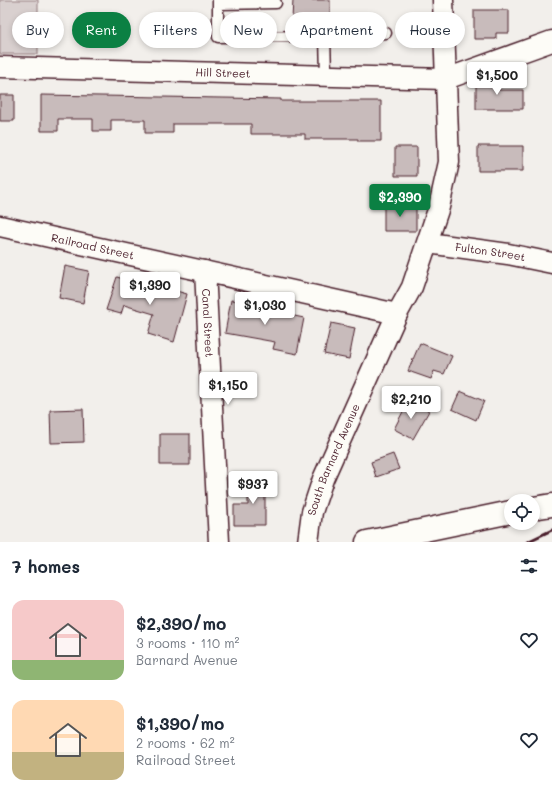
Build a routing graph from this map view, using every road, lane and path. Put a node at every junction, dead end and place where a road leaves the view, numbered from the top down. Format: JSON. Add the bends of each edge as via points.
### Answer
{"nodes":[{"id":1,"x":443,"y":0,"type":"edge"},
{"id":2,"x":218,"y":2,"type":"edge"},
{"id":3,"x":276,"y":3,"type":"dead end"},
{"id":4,"x":285,"y":36,"type":"edge"},
{"id":5,"x":552,"y":41,"type":"edge"},
{"id":6,"x":325,"y":48,"type":"edge"},
{"id":7,"x":0,"y":67,"type":"edge"},
{"id":8,"x":326,"y":76,"type":"junction"},
{"id":9,"x":446,"y":79,"type":"junction"},
{"id":10,"x":0,"y":226,"type":"edge"},
{"id":11,"x":428,"y":243,"type":"junction"},
{"id":12,"x":552,"y":263,"type":"edge"},
{"id":13,"x":205,"y":271,"type":"junction"},
{"id":14,"x":397,"y":314,"type":"junction"},
{"id":15,"x":552,"y":505,"type":"edge"},
{"id":16,"x":540,"y":507,"type":"edge"},
{"id":17,"x":504,"y":513,"type":"edge"},
{"id":18,"x":219,"y":542,"type":"edge"},
{"id":19,"x":308,"y":542,"type":"edge"},
{"id":20,"x":367,"y":542,"type":"edge"}],
"edges":[{"from":1,"to":9,"type":"street","name":"South Barnard Avenue"},
{"from":2,"to":3,"type":"lane"},
{"from":2,"to":4,"type":"lane","via":[[218,37]]},
{"from":5,"to":9,"type":"street"},
{"from":6,"to":8,"type":"lane"},
{"from":7,"to":8,"type":"street","name":"Hill Street"},
{"from":8,"to":9,"type":"street","name":"Hill Street"},
{"from":9,"to":11,"type":"street","name":"South Barnard Avenue","via":[[449,162]]},
{"from":10,"to":13,"type":"street","name":"Railroad Street"},
{"from":11,"to":12,"type":"street","name":"Fulton Street"},
{"from":11,"to":14,"type":"street","name":"South Barnard Avenue","via":[[412,287]]},
{"from":13,"to":14,"type":"street","name":"Railroad Street"},
{"from":13,"to":18,"type":"street","name":"Canal Street"},
{"from":14,"to":19,"type":"street","name":"South Barnard Avenue","via":[[323,478],[312,512]]},
{"from":15,"to":16,"type":"street"},
{"from":17,"to":20,"type":"street"}]}
